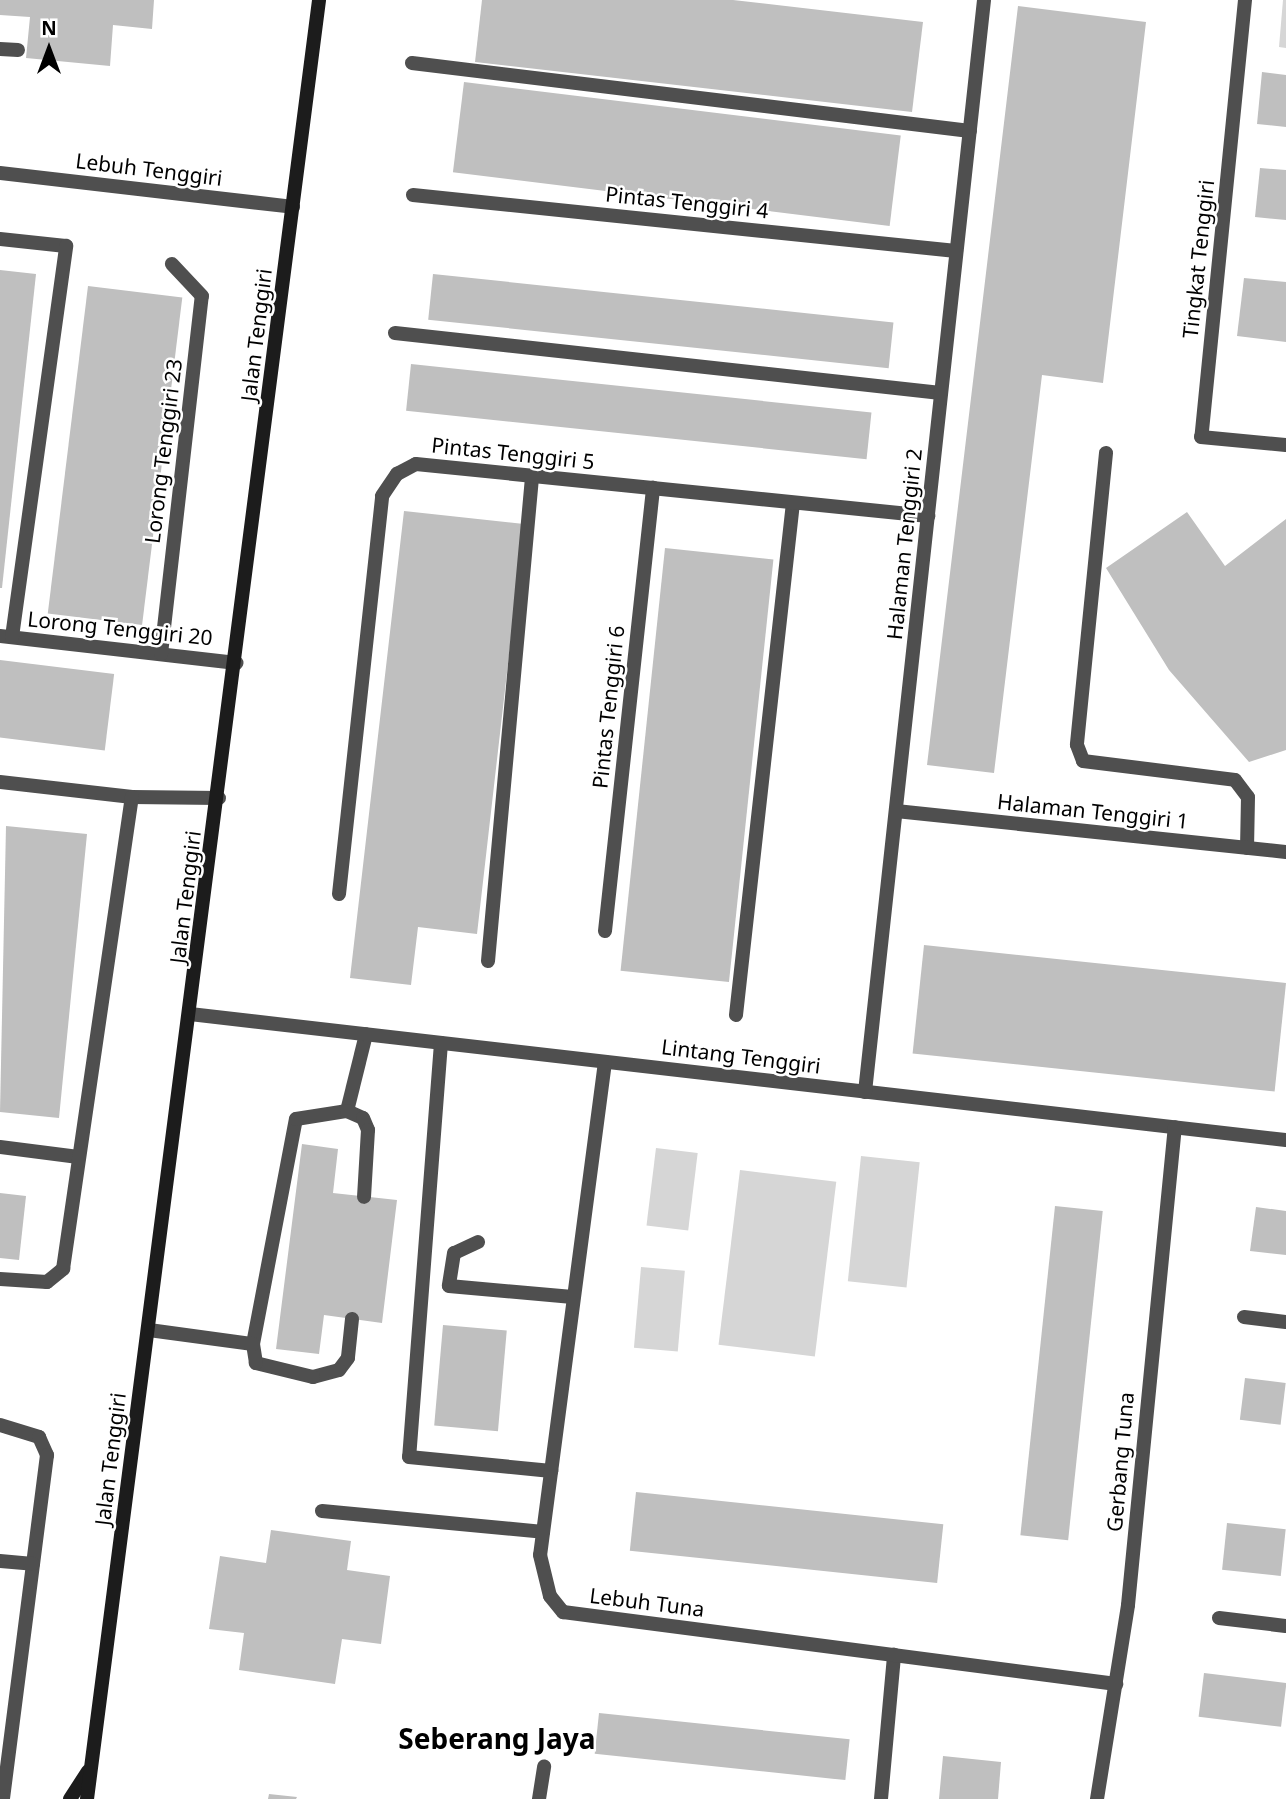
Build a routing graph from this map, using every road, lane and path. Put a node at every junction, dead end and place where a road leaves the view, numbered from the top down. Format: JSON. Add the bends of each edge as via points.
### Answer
{"nodes":[{"id":1,"x":319,"y":0,"type":"edge"},
{"id":2,"x":984,"y":0,"type":"edge"},
{"id":3,"x":1245,"y":0,"type":"edge"},
{"id":4,"x":0,"y":49,"type":"edge"},
{"id":5,"x":18,"y":50,"type":"dead end"},
{"id":6,"x":412,"y":63,"type":"dead end"},
{"id":7,"x":970,"y":131,"type":"junction"},
{"id":8,"x":0,"y":173,"type":"edge"},
{"id":9,"x":413,"y":195,"type":"dead end"},
{"id":10,"x":293,"y":207,"type":"junction"},
{"id":11,"x":0,"y":239,"type":"edge"},
{"id":12,"x":956,"y":251,"type":"junction"},
{"id":13,"x":172,"y":264,"type":"dead end"},
{"id":14,"x":396,"y":332,"type":"dead end"},
{"id":15,"x":941,"y":393,"type":"junction"},
{"id":16,"x":1286,"y":445,"type":"edge"},
{"id":17,"x":1106,"y":453,"type":"dead end"},
{"id":18,"x":532,"y":476,"type":"junction"},
{"id":19,"x":653,"y":488,"type":"junction"},
{"id":20,"x":793,"y":502,"type":"junction"},
{"id":21,"x":928,"y":516,"type":"junction"},
{"id":22,"x":6,"y":636,"type":"edge"},
{"id":23,"x":161,"y":654,"type":"junction"},
{"id":24,"x":236,"y":663,"type":"junction"},
{"id":25,"x":0,"y":782,"type":"edge"},
{"id":26,"x":132,"y":797,"type":"junction"},
{"id":27,"x":219,"y":798,"type":"junction"},
{"id":28,"x":896,"y":811,"type":"junction"},
{"id":29,"x":1247,"y":848,"type":"junction"},
{"id":30,"x":1286,"y":852,"type":"edge"},
{"id":31,"x":339,"y":894,"type":"dead end"},
{"id":32,"x":605,"y":931,"type":"dead end"},
{"id":33,"x":488,"y":961,"type":"dead end"},
{"id":34,"x":190,"y":1014,"type":"junction"},
{"id":35,"x":736,"y":1015,"type":"dead end"},
{"id":36,"x":366,"y":1034,"type":"junction"},
{"id":37,"x":441,"y":1043,"type":"junction"},
{"id":38,"x":605,"y":1062,"type":"junction"},
{"id":39,"x":865,"y":1092,"type":"junction"},
{"id":40,"x":347,"y":1111,"type":"junction"},
{"id":41,"x":1175,"y":1127,"type":"junction"},
{"id":42,"x":1286,"y":1140,"type":"edge"},
{"id":43,"x":0,"y":1147,"type":"edge"},
{"id":44,"x":78,"y":1157,"type":"junction"},
{"id":45,"x":364,"y":1197,"type":"dead end"},
{"id":46,"x":478,"y":1242,"type":"dead end"},
{"id":47,"x":0,"y":1279,"type":"edge"},
{"id":48,"x":573,"y":1297,"type":"junction"},
{"id":49,"x":1244,"y":1317,"type":"dead end"},
{"id":50,"x":352,"y":1319,"type":"dead end"},
{"id":51,"x":1286,"y":1322,"type":"edge"},
{"id":52,"x":149,"y":1330,"type":"junction"},
{"id":53,"x":253,"y":1344,"type":"junction"},
{"id":54,"x":0,"y":1425,"type":"edge"},
{"id":55,"x":551,"y":1471,"type":"junction"},
{"id":56,"x":322,"y":1511,"type":"dead end"},
{"id":57,"x":543,"y":1532,"type":"junction"},
{"id":58,"x":0,"y":1561,"type":"edge"},
{"id":59,"x":33,"y":1564,"type":"junction"},
{"id":60,"x":1219,"y":1618,"type":"dead end"},
{"id":61,"x":1286,"y":1626,"type":"edge"},
{"id":62,"x":894,"y":1655,"type":"junction"},
{"id":63,"x":1116,"y":1684,"type":"junction"},
{"id":64,"x":0,"y":1697,"type":"edge"},
{"id":65,"x":16,"y":1699,"type":"junction"},
{"id":66,"x":544,"y":1766,"type":"dead end"},
{"id":67,"x":91,"y":1767,"type":"junction"},
{"id":68,"x":3,"y":1799,"type":"edge"},
{"id":69,"x":70,"y":1799,"type":"edge"},
{"id":70,"x":87,"y":1799,"type":"edge"},
{"id":71,"x":539,"y":1799,"type":"edge"},
{"id":72,"x":881,"y":1799,"type":"edge"},
{"id":73,"x":1097,"y":1799,"type":"edge"}],
"edges":[{"from":1,"to":10,"type":"street","name":"Jalan Tenggiri"},
{"from":2,"to":7,"type":"street","name":"Halaman Tenggiri 2"},
{"from":3,"to":16,"type":"street","name":"Tingkat Tenggiri","via":[[1201,437]]},
{"from":4,"to":5,"type":"street"},
{"from":6,"to":7,"type":"street"},
{"from":7,"to":12,"type":"street","name":"Halaman Tenggiri 2"},
{"from":8,"to":10,"type":"street","name":"Lebuh Tenggiri"},
{"from":9,"to":12,"type":"street","name":"Pintas Tenggiri 4"},
{"from":10,"to":24,"type":"street","name":"Jalan Tenggiri"},
{"from":11,"to":22,"type":"street","via":[[66,246]]},
{"from":12,"to":15,"type":"street","name":"Halaman Tenggiri 2"},
{"from":13,"to":23,"type":"street","name":"Lorong Tenggiri 23","via":[[202,296]]},
{"from":14,"to":15,"type":"street"},
{"from":15,"to":21,"type":"street","name":"Halaman Tenggiri 2"},
{"from":17,"to":29,"type":"street","via":[[1077,745],[1083,761],[1097,765],[1235,780],[1248,797]]},
{"from":18,"to":19,"type":"street","name":"Pintas Tenggiri 5"},
{"from":18,"to":31,"type":"street","name":"Pintas Tenggiri 5","via":[[416,464],[397,474],[382,496]]},
{"from":18,"to":33,"type":"street"},
{"from":19,"to":20,"type":"street","name":"Pintas Tenggiri 5"},
{"from":19,"to":32,"type":"street","name":"Pintas Tenggiri 6"},
{"from":20,"to":21,"type":"street","name":"Pintas Tenggiri 5"},
{"from":20,"to":35,"type":"street"},
{"from":21,"to":28,"type":"street","name":"Halaman Tenggiri 2"},
{"from":22,"to":23,"type":"street","name":"Lorong Tenggiri 20"},
{"from":23,"to":24,"type":"street","name":"Lorong Tenggiri 20"},
{"from":24,"to":27,"type":"street","name":"Jalan Tenggiri"},
{"from":25,"to":26,"type":"street"},
{"from":26,"to":27,"type":"street"},
{"from":26,"to":44,"type":"street"},
{"from":27,"to":34,"type":"street","name":"Jalan Tenggiri"},
{"from":28,"to":29,"type":"street","name":"Halaman Tenggiri 1"},
{"from":28,"to":39,"type":"street","name":"Halaman Tenggiri 2"},
{"from":29,"to":30,"type":"street","name":"Halaman Tenggiri 1"},
{"from":34,"to":36,"type":"street","name":"Lintang Tenggiri"},
{"from":34,"to":52,"type":"street","name":"Jalan Tenggiri"},
{"from":36,"to":37,"type":"street","name":"Lintang Tenggiri"},
{"from":36,"to":40,"type":"street"},
{"from":37,"to":38,"type":"street","name":"Lintang Tenggiri"},
{"from":37,"to":55,"type":"street","via":[[409,1457]]},
{"from":38,"to":39,"type":"street","name":"Lintang Tenggiri"},
{"from":38,"to":48,"type":"street","name":"Lebuh Tuna"},
{"from":39,"to":41,"type":"street","name":"Lintang Tenggiri"},
{"from":40,"to":45,"type":"street","via":[[363,1118],[368,1130]]},
{"from":40,"to":53,"type":"street","via":[[296,1119]]},
{"from":41,"to":42,"type":"street","name":"Lintang Tenggiri"},
{"from":41,"to":63,"type":"street","name":"Gerbang Tuna"},
{"from":43,"to":44,"type":"street"},
{"from":44,"to":47,"type":"street","via":[[63,1269],[47,1282]]},
{"from":46,"to":48,"type":"street","via":[[454,1253],[449,1286]]},
{"from":48,"to":55,"type":"street","name":"Lebuh Tuna"},
{"from":49,"to":51,"type":"street"},
{"from":50,"to":53,"type":"street","via":[[348,1357],[339,1370],[313,1377],[264,1370]]},
{"from":52,"to":53,"type":"street"},
{"from":52,"to":67,"type":"street","name":"Jalan Tenggiri"},
{"from":54,"to":59,"type":"street","via":[[38,1437],[47,1455]]},
{"from":55,"to":57,"type":"street","name":"Lebuh Tuna"},
{"from":56,"to":57,"type":"street"},
{"from":57,"to":62,"type":"street","name":"Lebuh Tuna","via":[[540,1555],[550,1596],[564,1612]]},
{"from":58,"to":59,"type":"street"},
{"from":59,"to":65,"type":"street"},
{"from":60,"to":61,"type":"street"},
{"from":62,"to":63,"type":"street","name":"Lebuh Tuna"},
{"from":62,"to":72,"type":"street"},
{"from":63,"to":73,"type":"street","name":"Gerbang Tuna"},
{"from":64,"to":65,"type":"street"},
{"from":65,"to":68,"type":"street"},
{"from":66,"to":71,"type":"street"},
{"from":67,"to":69,"type":"street"},
{"from":67,"to":70,"type":"street","name":"Jalan Tenggiri"}]}
